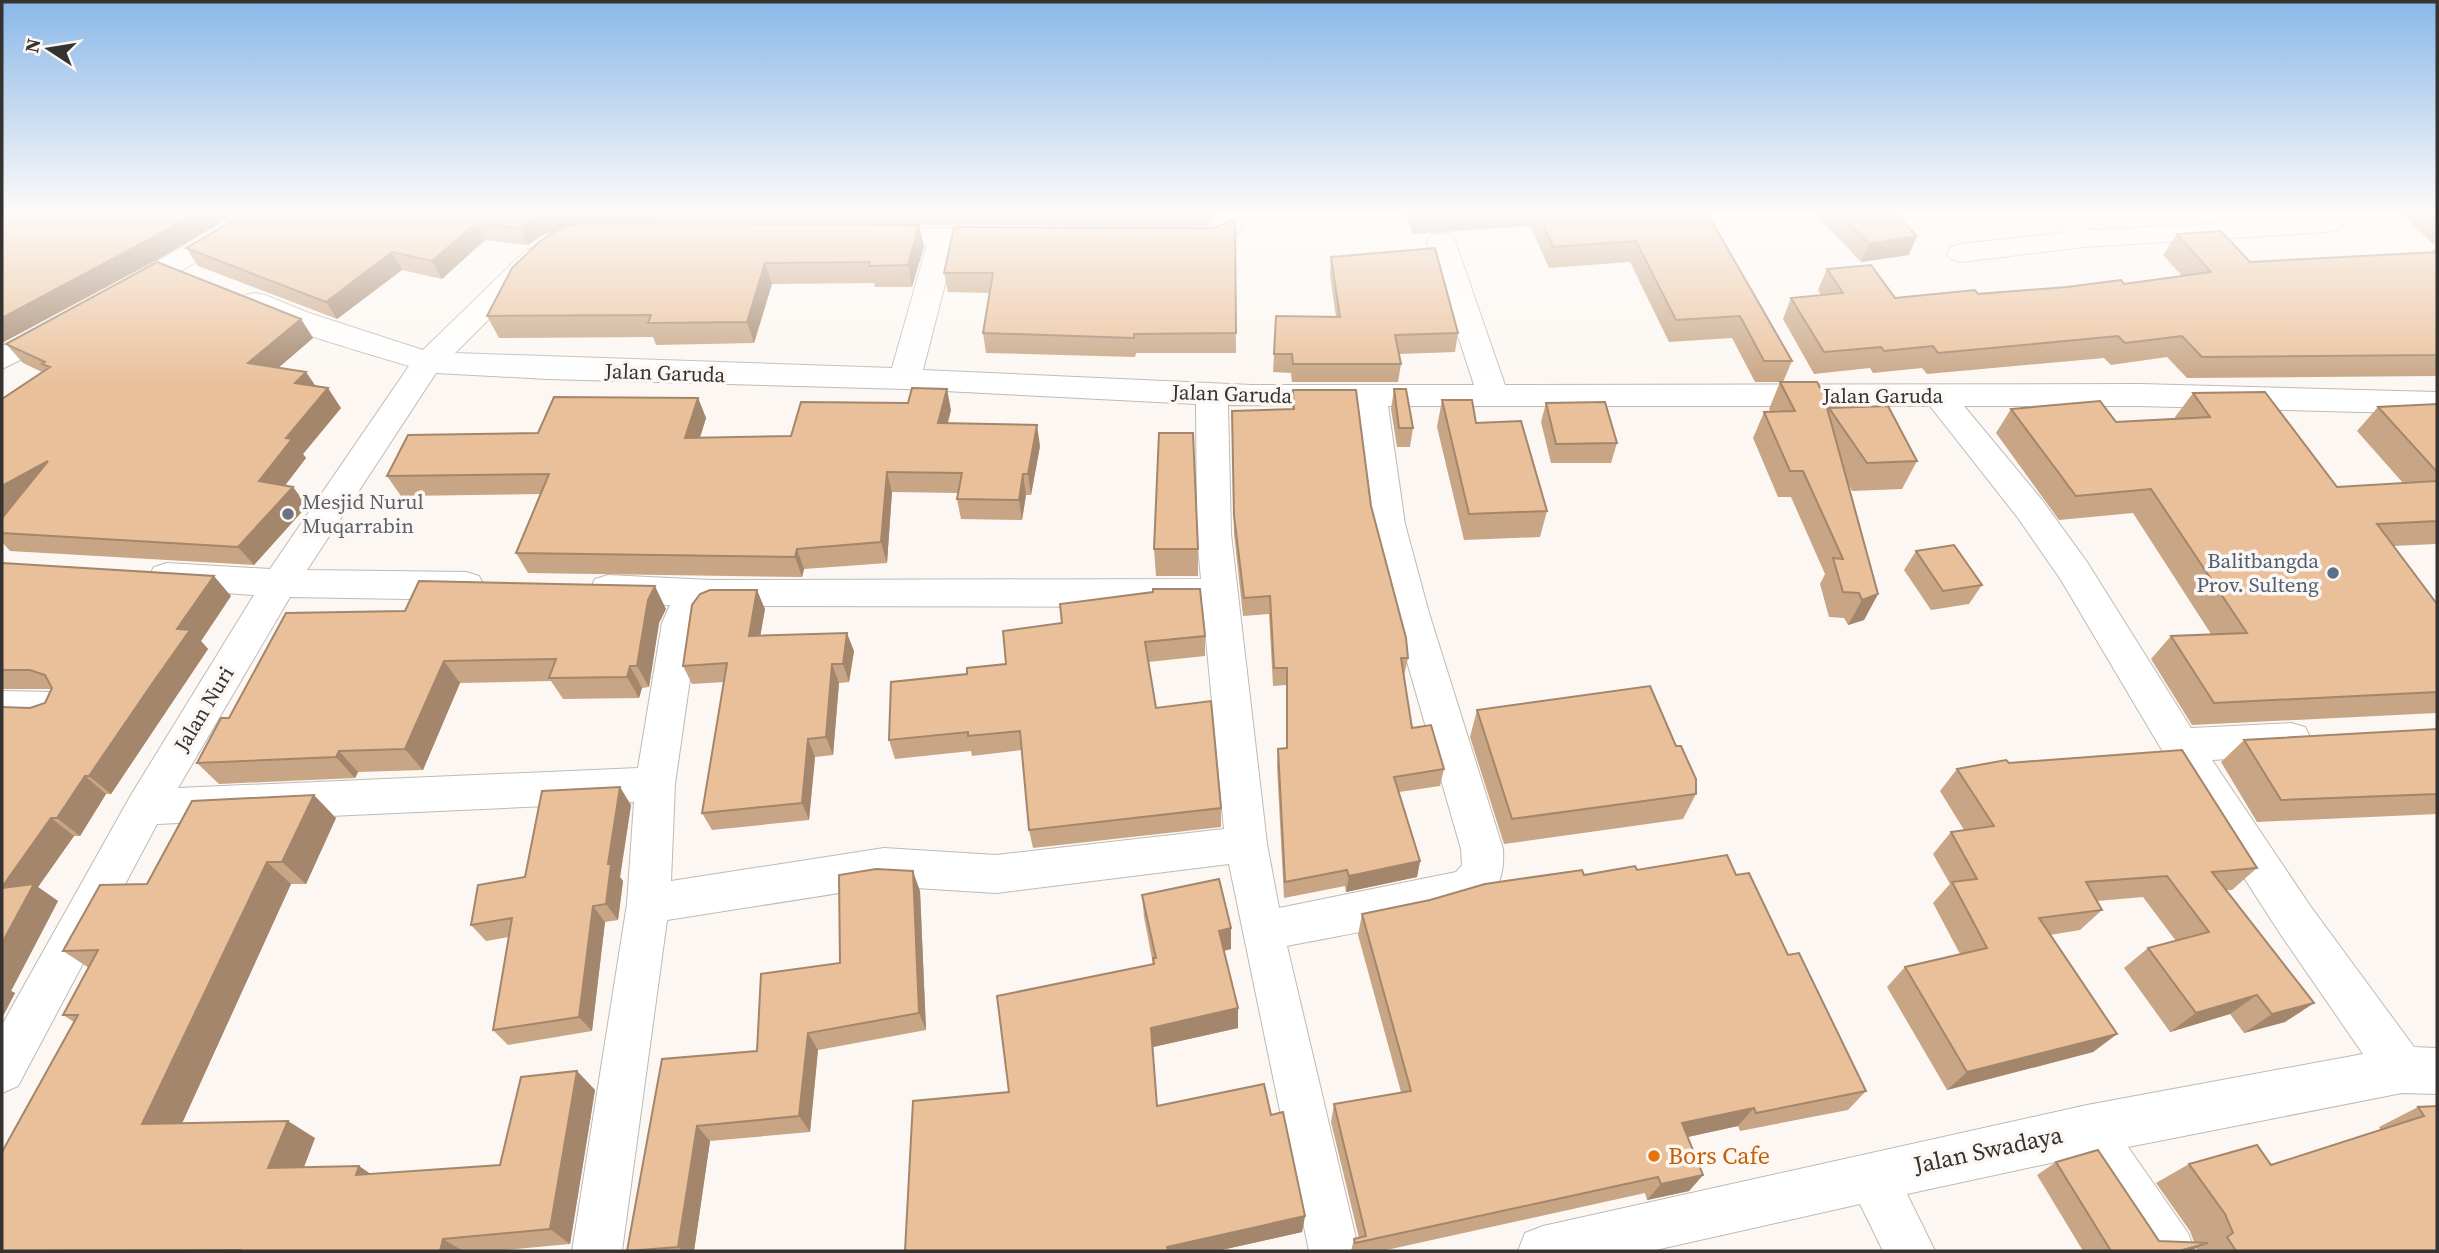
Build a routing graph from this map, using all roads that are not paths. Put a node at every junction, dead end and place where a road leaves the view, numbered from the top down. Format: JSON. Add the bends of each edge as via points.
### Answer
{"nodes":[{"id":1,"x":188,"y":269,"type":"edge"},
{"id":2,"x":524,"y":269,"type":"edge"},
{"id":3,"x":934,"y":269,"type":"edge"},
{"id":4,"x":1451,"y":269,"type":"edge"},
{"id":5,"x":234,"y":294,"type":"edge"},
{"id":6,"x":2,"y":359,"type":"edge"},
{"id":7,"x":428,"y":362,"type":"junction"},
{"id":8,"x":905,"y":379,"type":"junction"},
{"id":9,"x":1212,"y":394,"type":"junction"},
{"id":10,"x":1493,"y":396,"type":"junction"},
{"id":11,"x":1939,"y":396,"type":"junction"},
{"id":12,"x":1371,"y":398,"type":"junction"},
{"id":13,"x":2437,"y":404,"type":"edge"},
{"id":14,"x":133,"y":573,"type":"edge"},
{"id":15,"x":280,"y":583,"type":"junction"},
{"id":16,"x":501,"y":586,"type":"edge"},
{"id":17,"x":570,"y":588,"type":"edge"},
{"id":18,"x":709,"y":593,"type":"junction"},
{"id":19,"x":1219,"y":593,"type":"junction"},
{"id":20,"x":2,"y":706,"type":"edge"},
{"id":21,"x":52,"y":708,"type":"edge"},
{"id":22,"x":2329,"y":737,"type":"edge"},
{"id":23,"x":2180,"y":745,"type":"junction"},
{"id":24,"x":655,"y":784,"type":"junction"},
{"id":25,"x":145,"y":807,"type":"junction"},
{"id":26,"x":1246,"y":844,"type":"junction"},
{"id":27,"x":648,"y":904,"type":"junction"},
{"id":28,"x":1262,"y":931,"type":"junction"},
{"id":29,"x":2,"y":1070,"type":"edge"},
{"id":30,"x":2419,"y":1071,"type":"edge"},
{"id":31,"x":2087,"y":1129,"type":"junction"},
{"id":32,"x":1871,"y":1175,"type":"junction"},
{"id":33,"x":597,"y":1251,"type":"edge"},
{"id":34,"x":1334,"y":1251,"type":"edge"},
{"id":35,"x":1543,"y":1251,"type":"edge"},
{"id":36,"x":1910,"y":1251,"type":"edge"},
{"id":37,"x":2170,"y":1251,"type":"edge"}],
"edges":[{"from":1,"to":6,"type":"street","via":[[98,307]]},
{"from":2,"to":7,"type":"street","name":"Jalan Nuri"},
{"from":3,"to":8,"type":"street"},
{"from":4,"to":10,"type":"street"},
{"from":5,"to":7,"type":"street","name":"Jalan Garuda"},
{"from":7,"to":8,"type":"street","name":"Jalan Garuda"},
{"from":7,"to":15,"type":"street","name":"Jalan Nuri"},
{"from":8,"to":9,"type":"street","name":"Jalan Garuda"},
{"from":9,"to":12,"type":"street","name":"Jalan Garuda"},
{"from":9,"to":19,"type":"street"},
{"from":10,"to":11,"type":"street","name":"Jalan Garuda","via":[[1802,384]]},
{"from":10,"to":12,"type":"street","name":"Jalan Garuda"},
{"from":11,"to":13,"type":"street","name":"Jalan Garuda"},
{"from":11,"to":23,"type":"street","via":[[2074,571]]},
{"from":12,"to":28,"type":"street","via":[[1388,524],[1410,613],[1482,849],[1483,870],[1471,885],[1458,891]]},
{"from":14,"to":15,"type":"street"},
{"from":15,"to":16,"type":"street"},
{"from":15,"to":25,"type":"street","name":"Jalan Nuri"},
{"from":17,"to":18,"type":"street"},
{"from":18,"to":19,"type":"street"},
{"from":18,"to":24,"type":"street","via":[[688,604],[680,623]]},
{"from":19,"to":26,"type":"street"},
{"from":20,"to":21,"type":"street"},
{"from":22,"to":23,"type":"street"},
{"from":23,"to":30,"type":"street","via":[[2296,920]]},
{"from":24,"to":25,"type":"street"},
{"from":24,"to":27,"type":"street"},
{"from":25,"to":29,"type":"street","name":"Jalan Nuri"},
{"from":26,"to":27,"type":"street","via":[[998,874],[884,867]]},
{"from":26,"to":28,"type":"street"},
{"from":27,"to":33,"type":"street"},
{"from":28,"to":34,"type":"street"},
{"from":30,"to":31,"type":"street","name":"Jalan Swadaya"},
{"from":31,"to":32,"type":"street","name":"Jalan Swadaya"},
{"from":31,"to":37,"type":"street"},
{"from":32,"to":35,"type":"street","name":"Jalan Swadaya"},
{"from":32,"to":36,"type":"street"}]}
